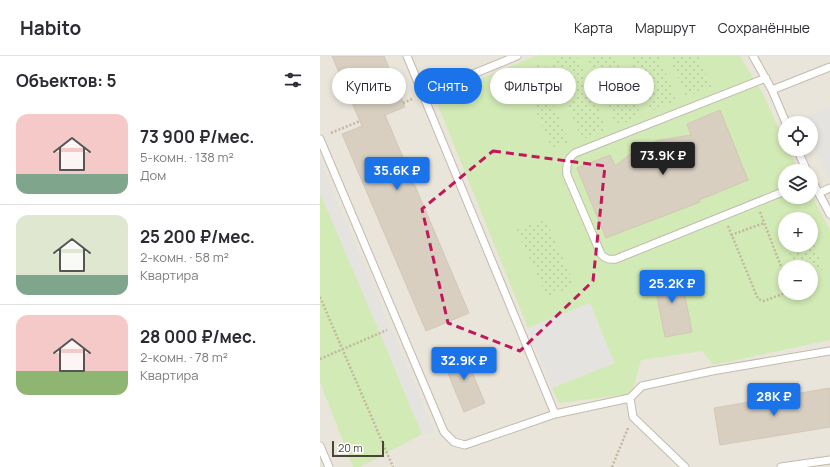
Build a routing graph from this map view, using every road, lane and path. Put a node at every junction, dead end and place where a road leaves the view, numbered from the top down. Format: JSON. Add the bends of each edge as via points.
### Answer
{"nodes":[{"id":1,"x":408,"y":56,"type":"edge"},
{"id":2,"x":517,"y":56,"type":"edge"},
{"id":3,"x":753,"y":56,"type":"edge"},
{"id":4,"x":830,"y":67,"type":"edge"},
{"id":5,"x":414,"y":70,"type":"edge"},
{"id":6,"x":482,"y":70,"type":"edge"},
{"id":7,"x":766,"y":78,"type":"junction"},
{"id":8,"x":772,"y":90,"type":"junction"},
{"id":9,"x":428,"y":104,"type":"edge"},
{"id":10,"x":783,"y":116,"type":"edge"},
{"id":11,"x":360,"y":121,"type":"dead end"},
{"id":12,"x":323,"y":137,"type":"edge"},
{"id":13,"x":830,"y":188,"type":"edge"},
{"id":14,"x":819,"y":193,"type":"joint"},
{"id":15,"x":778,"y":194,"type":"edge"},
{"id":16,"x":756,"y":203,"type":"junction"},
{"id":17,"x":830,"y":214,"type":"edge"},
{"id":18,"x":723,"y":216,"type":"junction"},
{"id":19,"x":764,"y":223,"type":"junction"},
{"id":20,"x":732,"y":235,"type":"junction"},
{"id":21,"x":778,"y":260,"type":"edge"},
{"id":22,"x":778,"y":295,"type":"edge"},
{"id":23,"x":320,"y":297,"type":"edge"},
{"id":24,"x":399,"y":325,"type":"junction"},
{"id":25,"x":343,"y":350,"type":"junction"},
{"id":26,"x":830,"y":351,"type":"edge"},
{"id":27,"x":320,"y":359,"type":"edge"},
{"id":28,"x":630,"y":398,"type":"junction"},
{"id":29,"x":555,"y":414,"type":"junction"},
{"id":30,"x":633,"y":417,"type":"junction"},
{"id":31,"x":320,"y":446,"type":"edge"},
{"id":32,"x":830,"y":460,"type":"edge"},
{"id":33,"x":329,"y":467,"type":"edge"},
{"id":34,"x":393,"y":467,"type":"edge"},
{"id":35,"x":612,"y":467,"type":"edge"},
{"id":36,"x":685,"y":467,"type":"edge"},
{"id":37,"x":782,"y":467,"type":"edge"}],
"edges":[{"from":1,"to":5,"type":"lane"},
{"from":2,"to":6,"type":"lane"},
{"from":3,"to":7,"type":"lane"},
{"from":4,"to":8,"type":"lane"},
{"from":7,"to":8,"type":"lane"},
{"from":7,"to":18,"type":"lane","via":[[574,153],[567,162],[567,175],[599,251],[607,259],[616,259]]},
{"from":8,"to":10,"type":"lane"},
{"from":9,"to":29,"type":"lane"},
{"from":11,"to":12,"type":"path"},
{"from":12,"to":24,"type":"lane"},
{"from":13,"to":14,"type":"lane"},
{"from":14,"to":17,"type":"lane"},
{"from":15,"to":16,"type":"lane"},
{"from":16,"to":18,"type":"lane"},
{"from":16,"to":19,"type":"path"},
{"from":18,"to":20,"type":"path"},
{"from":19,"to":20,"type":"path"},
{"from":19,"to":21,"type":"path"},
{"from":20,"to":22,"type":"path","via":[[758,299],[764,300]]},
{"from":23,"to":25,"type":"path"},
{"from":24,"to":25,"type":"path"},
{"from":24,"to":29,"type":"lane","via":[[444,432],[454,442],[465,445]]},
{"from":25,"to":27,"type":"path"},
{"from":25,"to":34,"type":"path"},
{"from":26,"to":28,"type":"lane","via":[[642,386]]},
{"from":28,"to":29,"type":"lane"},
{"from":28,"to":30,"type":"lane"},
{"from":30,"to":35,"type":"path"},
{"from":30,"to":36,"type":"lane"},
{"from":31,"to":33,"type":"lane"},
{"from":32,"to":37,"type":"lane"}]}
